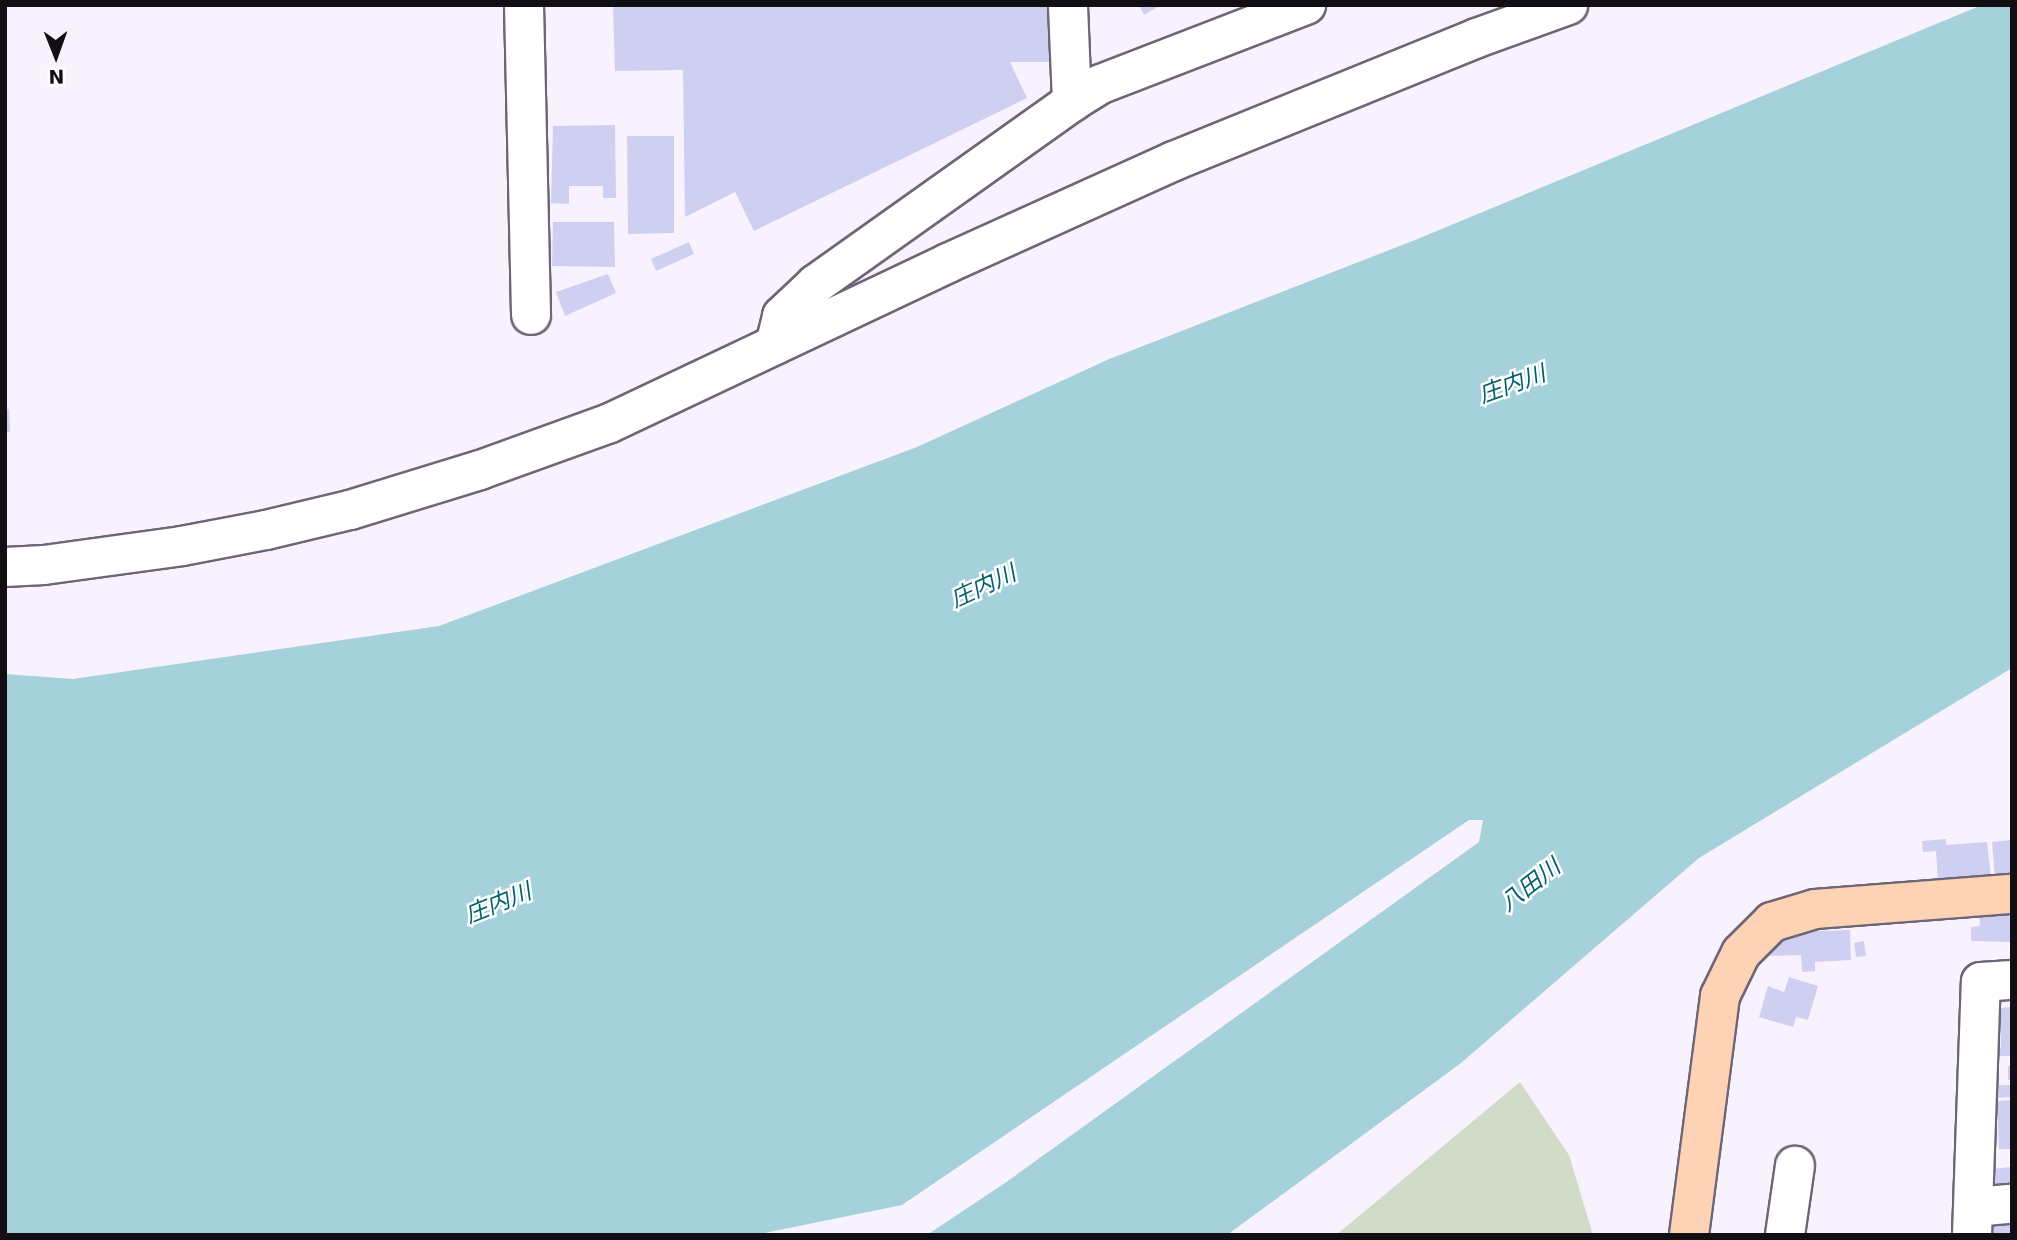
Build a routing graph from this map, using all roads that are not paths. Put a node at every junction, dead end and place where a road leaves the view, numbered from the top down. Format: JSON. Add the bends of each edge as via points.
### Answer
{"nodes":[{"id":1,"x":524,"y":5,"type":"edge"},
{"id":2,"x":1068,"y":5,"type":"edge"},
{"id":3,"x":1306,"y":5,"type":"edge"},
{"id":4,"x":1568,"y":5,"type":"edge"},
{"id":5,"x":1072,"y":102,"type":"junction"},
{"id":6,"x":530,"y":315,"type":"dead end"},
{"id":7,"x":775,"y":345,"type":"junction"},
{"id":8,"x":5,"y":567,"type":"edge"},
{"id":9,"x":2012,"y":894,"type":"edge"},
{"id":10,"x":2012,"y":980,"type":"edge"},
{"id":11,"x":1795,"y":1166,"type":"dead end"},
{"id":12,"x":2012,"y":1204,"type":"edge"},
{"id":13,"x":1973,"y":1221,"type":"edge"},
{"id":14,"x":1689,"y":1235,"type":"edge"},
{"id":15,"x":1785,"y":1235,"type":"edge"}],
"edges":[{"from":1,"to":6,"type":"street"},
{"from":2,"to":5,"type":"street"},
{"from":3,"to":5,"type":"street","via":[[1101,85]]},
{"from":4,"to":7,"type":"street","via":[[1174,162]]},
{"from":5,"to":7,"type":"street","via":[[816,284],[782,316]]},
{"from":7,"to":8,"type":"street","via":[[610,423],[350,510],[182,546]]},
{"from":9,"to":14,"type":"main road","via":[[1815,909],[1772,922],[1741,953],[1720,996]]},
{"from":10,"to":13,"type":"street","via":[[1981,982]]},
{"from":11,"to":15,"type":"street"},
{"from":12,"to":13,"type":"street"}]}
